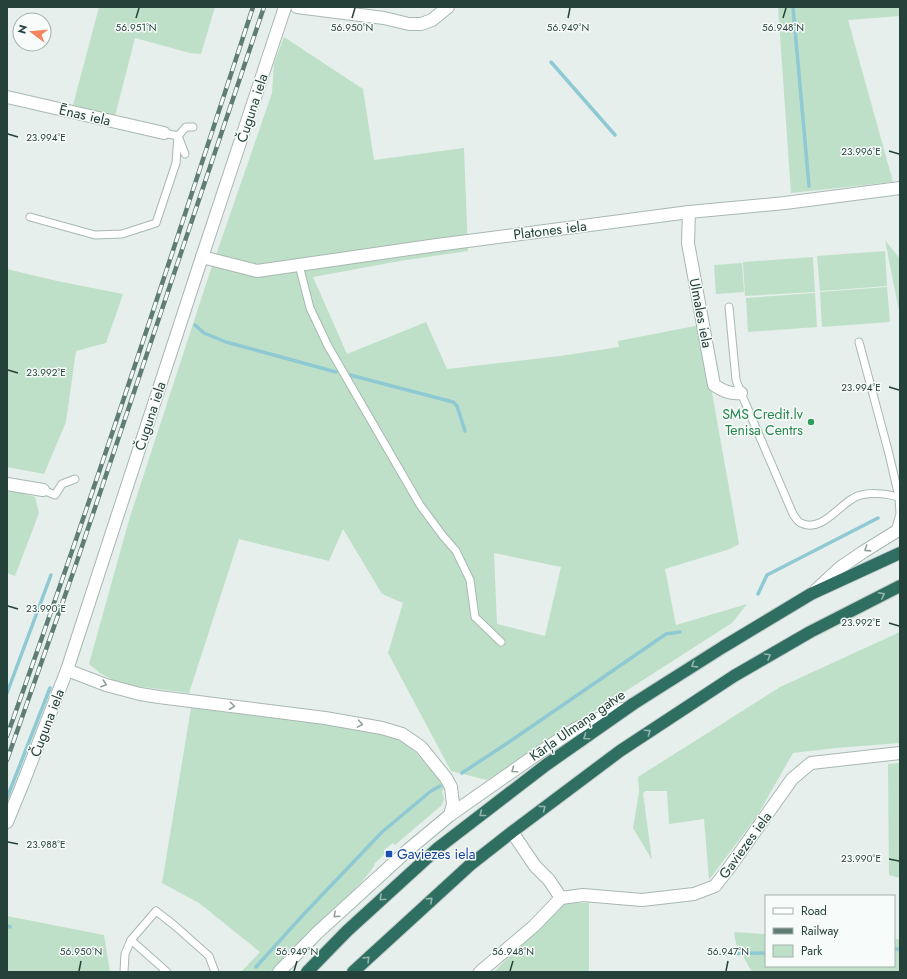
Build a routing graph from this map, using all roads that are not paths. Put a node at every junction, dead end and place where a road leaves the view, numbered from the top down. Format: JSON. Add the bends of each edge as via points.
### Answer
{"nodes":[{"id":1,"x":285,"y":7,"type":"edge"},
{"id":2,"x":297,"y":7,"type":"edge"},
{"id":3,"x":448,"y":7,"type":"edge"},
{"id":4,"x":7,"y":97,"type":"edge"},
{"id":5,"x":194,"y":127,"type":"dead end"},
{"id":6,"x":164,"y":133,"type":"joint"},
{"id":7,"x":178,"y":136,"type":"junction"},
{"id":8,"x":185,"y":154,"type":"dead end"},
{"id":9,"x":900,"y":188,"type":"edge"},
{"id":10,"x":689,"y":212,"type":"junction"},
{"id":11,"x":30,"y":217,"type":"dead end"},
{"id":12,"x":202,"y":257,"type":"junction"},
{"id":13,"x":299,"y":265,"type":"junction"},
{"id":14,"x":729,"y":307,"type":"dead end"},
{"id":15,"x":859,"y":342,"type":"dead end"},
{"id":16,"x":741,"y":393,"type":"junction"},
{"id":17,"x":75,"y":479,"type":"dead end"},
{"id":18,"x":7,"y":484,"type":"edge"},
{"id":19,"x":43,"y":490,"type":"joint"},
{"id":20,"x":899,"y":498,"type":"edge"},
{"id":21,"x":898,"y":530,"type":"edge"},
{"id":22,"x":900,"y":553,"type":"edge"},
{"id":23,"x":900,"y":586,"type":"edge"},
{"id":24,"x":812,"y":594,"type":"junction"},
{"id":25,"x":501,"y":642,"type":"dead end"},
{"id":26,"x":67,"y":670,"type":"junction"},
{"id":27,"x":633,"y":704,"type":"junction"},
{"id":28,"x":900,"y":753,"type":"edge"},
{"id":29,"x":450,"y":816,"type":"junction"},
{"id":30,"x":7,"y":822,"type":"edge"},
{"id":31,"x":512,"y":832,"type":"junction"},
{"id":32,"x":561,"y":898,"type":"junction"},
{"id":33,"x":131,"y":940,"type":"junction"},
{"id":34,"x":124,"y":972,"type":"edge"},
{"id":35,"x":167,"y":972,"type":"edge"},
{"id":36,"x":215,"y":972,"type":"edge"},
{"id":37,"x":279,"y":972,"type":"edge"},
{"id":38,"x":307,"y":972,"type":"edge"},
{"id":39,"x":353,"y":972,"type":"edge"},
{"id":40,"x":480,"y":972,"type":"edge"}],
"edges":[{"from":1,"to":12,"type":"street","name":"Čuguna iela"},
{"from":2,"to":3,"type":"street","via":[[384,18],[409,24],[421,24],[432,20]]},
{"from":4,"to":6,"type":"street","name":"Ēnas iela"},
{"from":5,"to":7,"type":"lane","via":[[186,127]]},
{"from":6,"to":7,"type":"lane"},
{"from":7,"to":8,"type":"lane"},
{"from":7,"to":11,"type":"lane","via":[[176,163],[156,222],[122,234],[95,235]]},
{"from":9,"to":10,"type":"street","name":"Platones iela"},
{"from":10,"to":13,"type":"street","name":"Platones iela"},
{"from":10,"to":16,"type":"street","name":"Ulmales iela","via":[[688,243],[714,385],[722,391]]},
{"from":12,"to":13,"type":"street","name":"Platones iela","via":[[257,271]]},
{"from":12,"to":26,"type":"street","name":"Čuguna iela"},
{"from":13,"to":25,"type":"lane","via":[[310,308],[328,346],[420,505],[456,551],[470,580],[475,617]]},
{"from":14,"to":16,"type":"lane","via":[[736,380]]},
{"from":15,"to":20,"type":"lane"},
{"from":16,"to":20,"type":"lane","via":[[793,514],[801,523],[821,523],[852,498],[865,494],[880,493]]},
{"from":17,"to":19,"type":"lane","via":[[62,484],[55,495]]},
{"from":18,"to":19,"type":"street"},
{"from":20,"to":21,"type":"lane"},
{"from":21,"to":24,"type":"street","one_way":true,"via":[[841,567]]},
{"from":22,"to":24,"type":"highway","name":"Kārļa Ulmaņa gatve"},
{"from":31,"to":23,"type":"highway","one_way":true,"via":[[620,751],[734,676],[810,632]]},
{"from":24,"to":27,"type":"highway","name":"Kārļa Ulmaņa gatve","one_way":true},
{"from":26,"to":29,"type":"street","one_way":true,"via":[[106,685],[140,694],[325,718],[402,734],[421,747],[446,778],[451,787],[453,804]]},
{"from":26,"to":30,"type":"street","name":"Čuguna iela"},
{"from":27,"to":29,"type":"street","one_way":true,"via":[[575,729]]},
{"from":27,"to":38,"type":"highway","name":"Kārļa Ulmaņa gatve","one_way":true,"via":[[546,765],[438,848],[347,931]]},
{"from":28,"to":32,"type":"street","name":"Gaviezes iela","via":[[811,763],[792,779],[715,886],[694,894],[642,900],[583,895]]},
{"from":29,"to":37,"type":"street","one_way":true,"via":[[408,850],[317,933]]},
{"from":31,"to":32,"type":"street"},
{"from":39,"to":31,"type":"highway","one_way":true,"via":[[470,865]]},
{"from":32,"to":40,"type":"street","via":[[534,926]]},
{"from":33,"to":34,"type":"lane","via":[[125,954]]},
{"from":33,"to":35,"type":"lane"},
{"from":33,"to":36,"type":"lane","via":[[156,911],[209,956]]}]}
